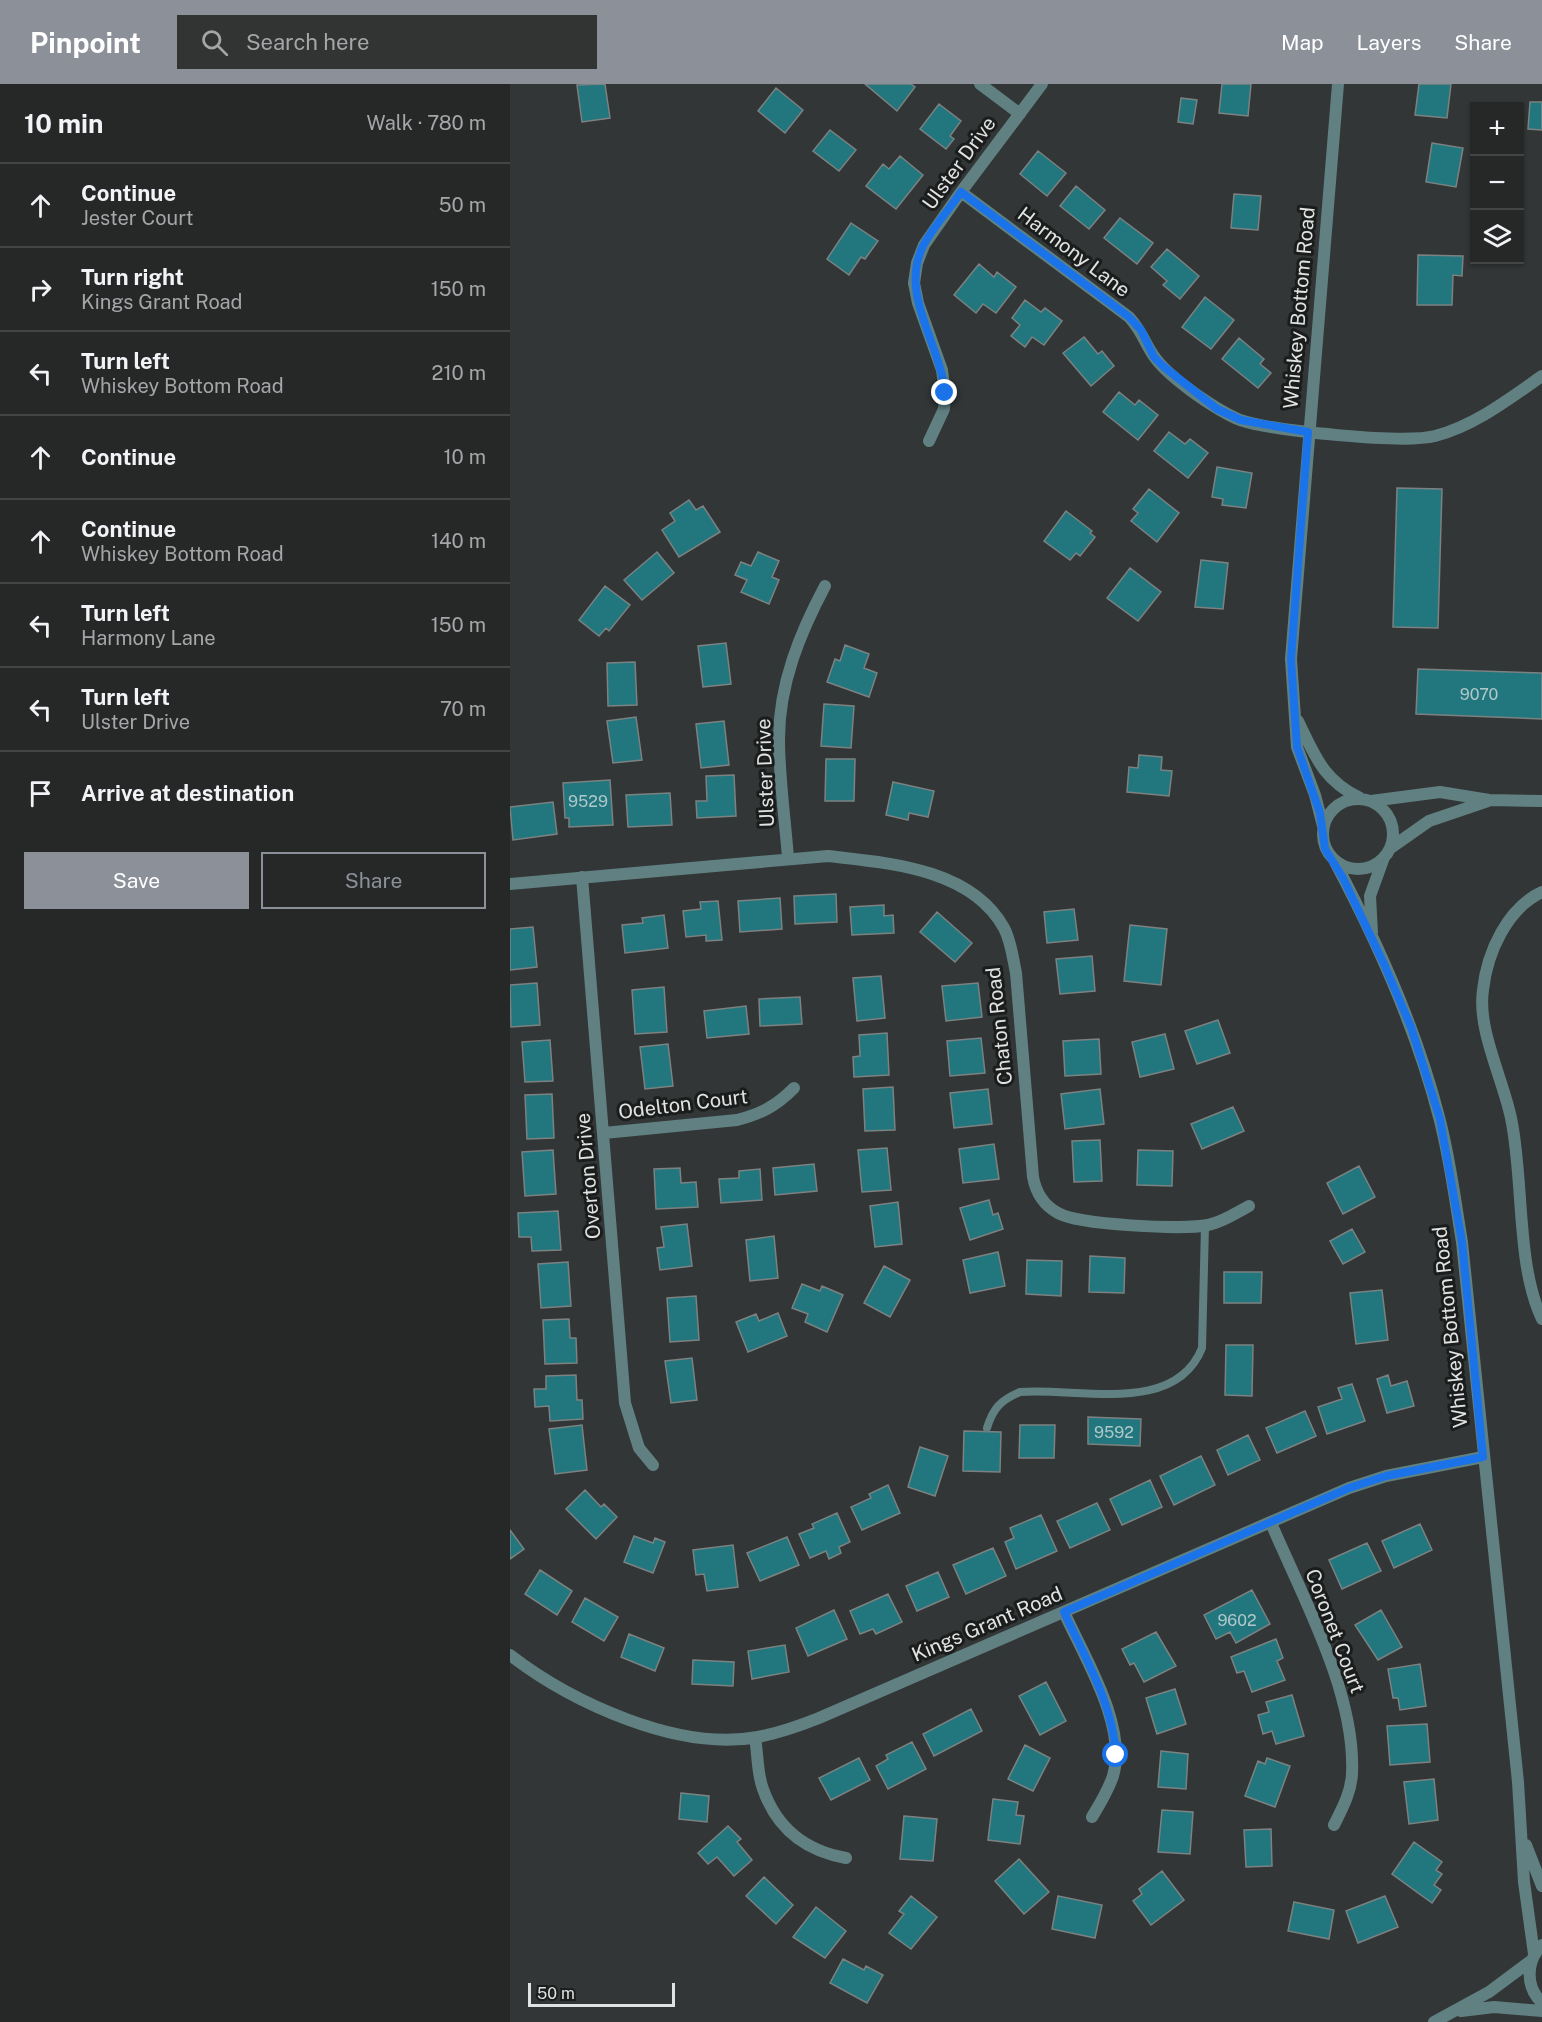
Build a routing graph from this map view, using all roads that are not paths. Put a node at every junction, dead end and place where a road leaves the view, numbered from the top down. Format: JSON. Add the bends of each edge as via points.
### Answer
{"nodes":[{"id":1,"x":980,"y":84,"type":"edge"},
{"id":2,"x":1042,"y":84,"type":"edge"},
{"id":3,"x":1338,"y":84,"type":"edge"},
{"id":4,"x":1020,"y":114,"type":"junction"},
{"id":5,"x":961,"y":192,"type":"junction"},
{"id":6,"x":1542,"y":376,"type":"edge"},
{"id":7,"x":1308,"y":432,"type":"junction"},
{"id":8,"x":929,"y":441,"type":"dead end"},
{"id":9,"x":825,"y":586,"type":"dead end"},
{"id":10,"x":1295,"y":714,"type":"junction"},
{"id":11,"x":1366,"y":799,"type":"junction"},
{"id":12,"x":1490,"y":800,"type":"junction"},
{"id":13,"x":1542,"y":801,"type":"edge"},
{"id":14,"x":1323,"y":826,"type":"junction"},
{"id":15,"x":1391,"y":848,"type":"junction"},
{"id":16,"x":788,"y":858,"type":"junction"},
{"id":17,"x":1383,"y":859,"type":"junction"},
{"id":18,"x":1334,"y":860,"type":"junction"},
{"id":19,"x":582,"y":877,"type":"junction"},
{"id":20,"x":510,"y":884,"type":"edge"},
{"id":21,"x":1542,"y":892,"type":"edge"},
{"id":22,"x":1373,"y":937,"type":"junction"},
{"id":23,"x":794,"y":1088,"type":"dead end"},
{"id":24,"x":604,"y":1133,"type":"junction"},
{"id":25,"x":1249,"y":1206,"type":"dead end"},
{"id":26,"x":1205,"y":1226,"type":"junction"},
{"id":27,"x":1542,"y":1319,"type":"edge"},
{"id":28,"x":987,"y":1428,"type":"dead end"},
{"id":29,"x":1483,"y":1457,"type":"junction"},
{"id":30,"x":653,"y":1465,"type":"dead end"},
{"id":31,"x":1271,"y":1523,"type":"junction"},
{"id":32,"x":1064,"y":1612,"type":"junction"},
{"id":33,"x":510,"y":1655,"type":"edge"},
{"id":34,"x":755,"y":1738,"type":"junction"},
{"id":35,"x":1092,"y":1817,"type":"dead end"},
{"id":36,"x":1334,"y":1825,"type":"dead end"},
{"id":37,"x":1522,"y":1832,"type":"junction"},
{"id":38,"x":846,"y":1858,"type":"dead end"},
{"id":39,"x":1542,"y":1886,"type":"edge"},
{"id":40,"x":1536,"y":1953,"type":"edge"},
{"id":41,"x":1542,"y":2003,"type":"edge"},
{"id":42,"x":1542,"y":2011,"type":"edge"},
{"id":43,"x":1456,"y":2012,"type":"junction"},
{"id":44,"x":1434,"y":2022,"type":"edge"}],
"edges":[{"from":1,"to":4,"type":"street"},
{"from":2,"to":4,"type":"street","name":"Ulster Drive"},
{"from":3,"to":7,"type":"street","name":"Whiskey Bottom Road"},
{"from":4,"to":5,"type":"street","name":"Ulster Drive"},
{"from":5,"to":7,"type":"street","name":"Harmony Lane","via":[[1129,317],[1141,330],[1154,357],[1195,394],[1241,420]]},
{"from":5,"to":8,"type":"street","name":"Ulster Drive","via":[[924,245],[914,283],[942,370],[945,393],[944,409]]},
{"from":6,"to":7,"type":"street","name":"Harmony Lane","via":[[1486,413],[1434,436]]},
{"from":7,"to":10,"type":"street","name":"Whiskey Bottom Road","via":[[1291,659]]},
{"from":9,"to":16,"type":"street","name":"Ulster Drive","via":[[794,653],[784,695],[779,738]]},
{"from":10,"to":11,"type":"street","name":"Whiskey Bottom Road","via":[[1326,774],[1335,784]]},
{"from":10,"to":14,"type":"street","name":"Whiskey Bottom Road","via":[[1297,747],[1316,795]]},
{"from":11,"to":12,"type":"street","via":[[1440,792]]},
{"from":11,"to":14,"type":"street","via":[[1337,805]]},
{"from":11,"to":15,"type":"street","via":[[1383,808],[1391,819]]},
{"from":12,"to":13,"type":"street"},
{"from":12,"to":15,"type":"street","via":[[1429,821]]},
{"from":14,"to":18,"type":"street","via":[[1325,849]]},
{"from":15,"to":17,"type":"street"},
{"from":16,"to":19,"type":"street","name":"Chaton Road"},
{"from":16,"to":26,"type":"street","name":"Chaton Road","via":[[828,856],[870,861],[946,878],[970,892],[1004,929],[1016,973],[1036,1192],[1055,1212],[1079,1220]]},
{"from":17,"to":18,"type":"street","via":[[1359,870]]},
{"from":17,"to":22,"type":"street","name":"Whiskey Bottom Road","via":[[1371,896]]},
{"from":18,"to":22,"type":"street","name":"Whiskey Bottom Road"},
{"from":19,"to":20,"type":"street","name":"Chaton Road"},
{"from":19,"to":24,"type":"street","name":"Overton Drive"},
{"from":21,"to":27,"type":"street","via":[[1508,923],[1490,960],[1482,992],[1488,1036],[1511,1118],[1529,1281]]},
{"from":22,"to":29,"type":"street","name":"Whiskey Bottom Road","via":[[1411,1027],[1440,1119],[1462,1242]]},
{"from":23,"to":24,"type":"street","name":"Odelton Court","via":[[778,1104],[737,1120]]},
{"from":24,"to":30,"type":"street","name":"Overton Drive","via":[[625,1403],[639,1448]]},
{"from":25,"to":26,"type":"street","name":"Chaton Road"},
{"from":26,"to":28,"type":"lane","via":[[1202,1348],[1184,1375],[1169,1385],[1140,1392],[1020,1392],[1005,1398],[993,1410]]},
{"from":29,"to":31,"type":"street","name":"Kings Grant Road","via":[[1386,1476]]},
{"from":29,"to":37,"type":"street","name":"Whiskey Bottom Road"},
{"from":31,"to":32,"type":"street","name":"Kings Grant Road"},
{"from":31,"to":36,"type":"street","name":"Coronet Court","via":[[1331,1663],[1342,1702],[1352,1774],[1348,1796]]},
{"from":32,"to":34,"type":"street","name":"Kings Grant Road","via":[[819,1718]]},
{"from":32,"to":35,"type":"street","via":[[1115,1732],[1113,1775]]},
{"from":33,"to":34,"type":"street","name":"Kings Grant Road","via":[[620,1718],[667,1732]]},
{"from":34,"to":38,"type":"street","via":[[762,1788],[773,1810],[803,1842],[821,1853]]},
{"from":37,"to":39,"type":"street","name":"Whiskey Bottom Road"},
{"from":37,"to":40,"type":"street","name":"Whiskey Bottom Road","via":[[1524,1882]]},
{"from":40,"to":41,"type":"street","name":"Whiskey Bottom Road","via":[[1529,1968],[1530,1984]]},
{"from":40,"to":43,"type":"street","via":[[1517,1973]]},
{"from":42,"to":43,"type":"street","via":[[1494,2007]]},
{"from":43,"to":44,"type":"street"}]}
